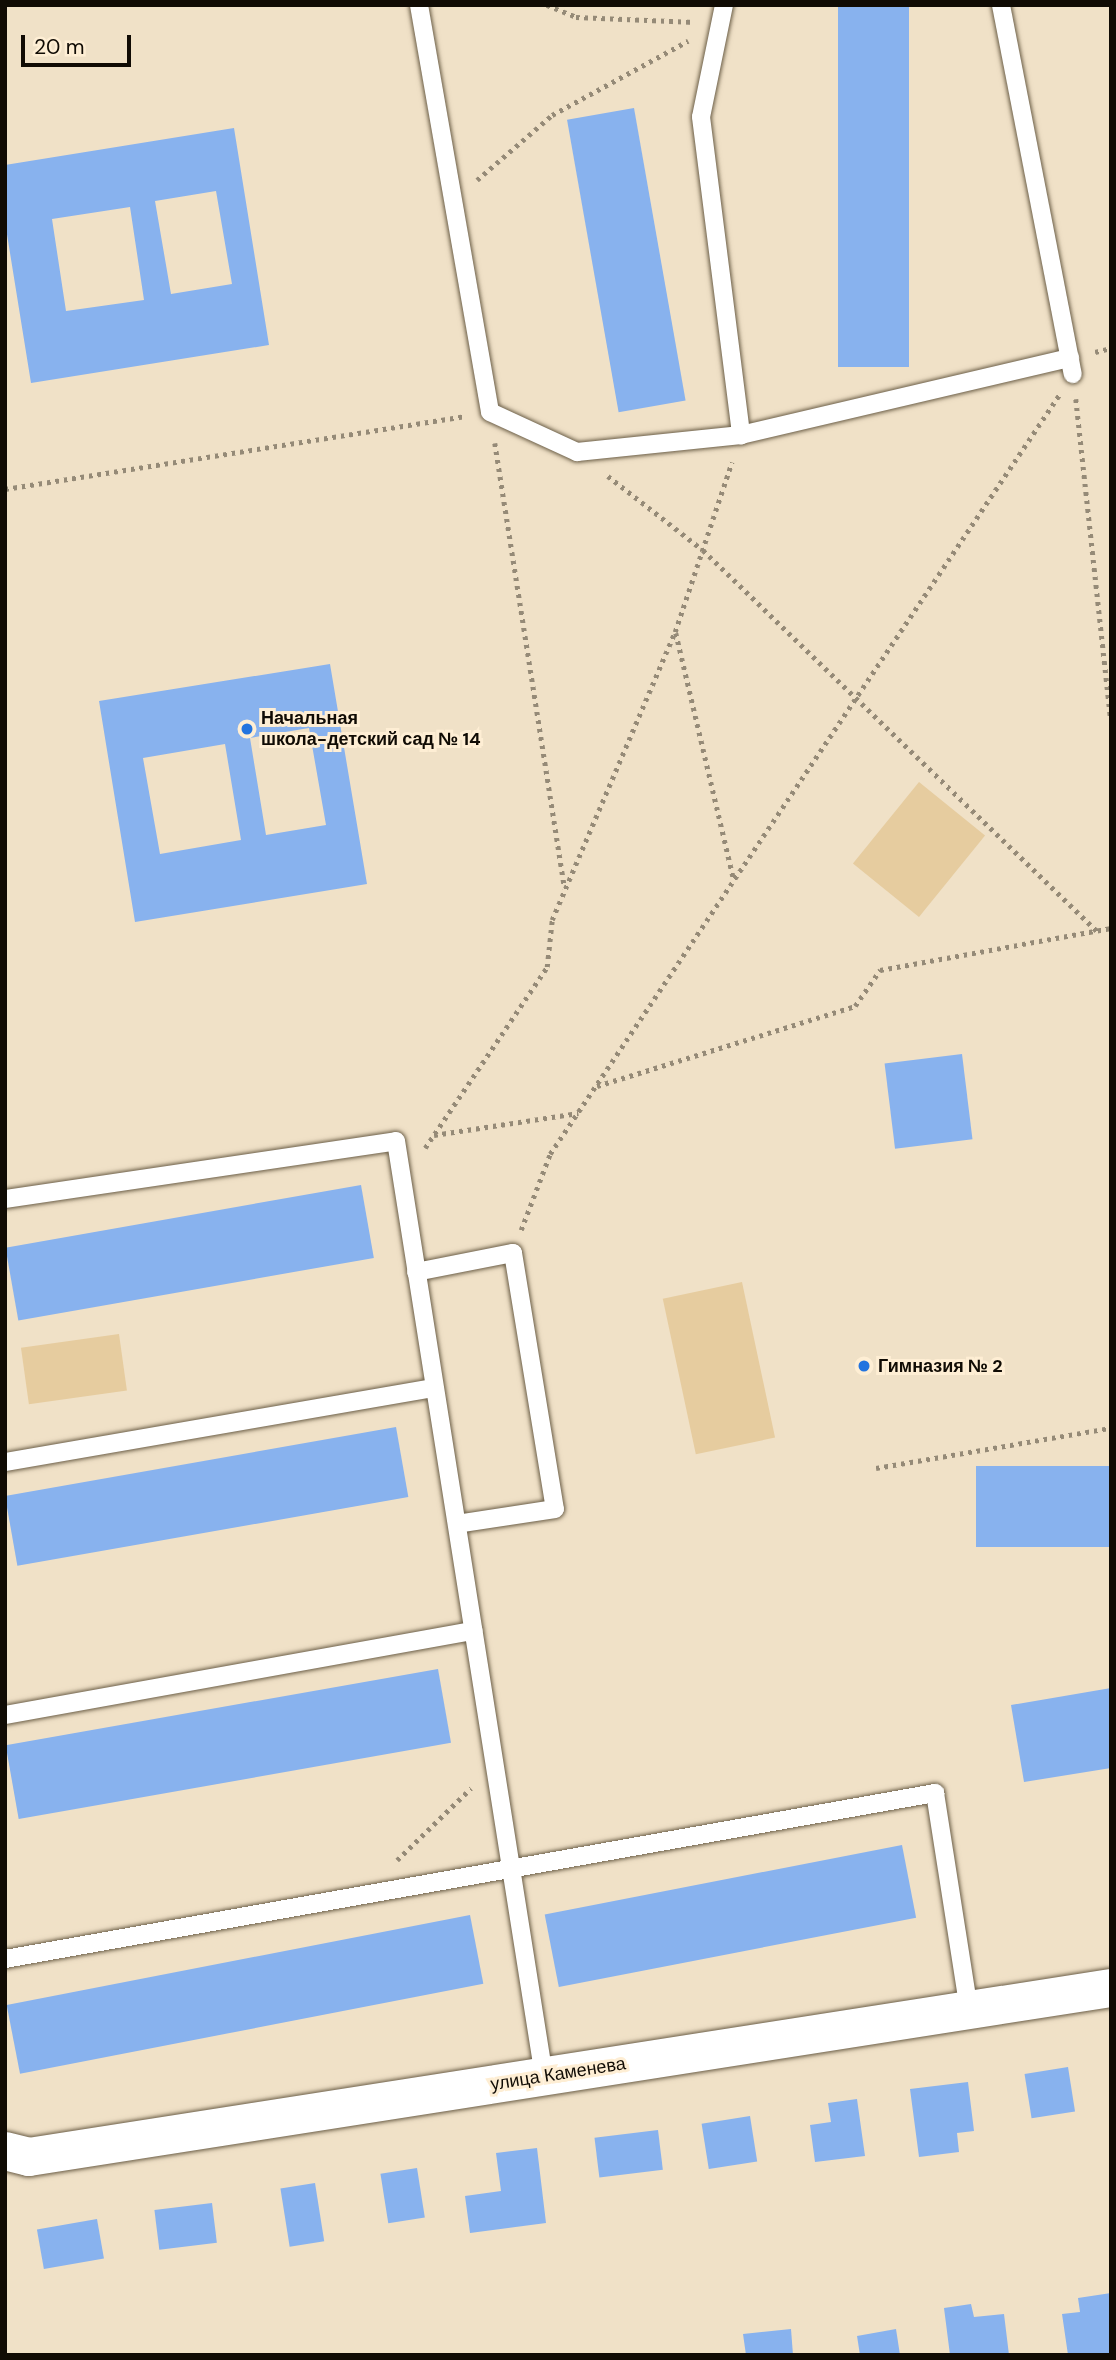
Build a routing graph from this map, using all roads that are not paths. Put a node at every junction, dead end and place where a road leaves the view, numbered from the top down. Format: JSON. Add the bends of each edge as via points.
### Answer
{"nodes":[{"id":1,"x":419,"y":5,"type":"edge"},
{"id":2,"x":724,"y":5,"type":"edge"},
{"id":3,"x":1001,"y":5,"type":"edge"},
{"id":4,"x":741,"y":435,"type":"junction"},
{"id":5,"x":5,"y":1199,"type":"edge"},
{"id":6,"x":416,"y":1272,"type":"junction"},
{"id":7,"x":434,"y":1388,"type":"junction"},
{"id":8,"x":5,"y":1462,"type":"edge"},
{"id":9,"x":457,"y":1524,"type":"junction"},
{"id":10,"x":474,"y":1631,"type":"junction"},
{"id":11,"x":5,"y":1715,"type":"edge"},
{"id":12,"x":514,"y":1869,"type":"junction"},
{"id":13,"x":5,"y":1959,"type":"edge"},
{"id":14,"x":1111,"y":1988,"type":"edge"},
{"id":15,"x":969,"y":2010,"type":"junction"},
{"id":16,"x":544,"y":2076,"type":"junction"},
{"id":17,"x":5,"y":2151,"type":"edge"}],
"edges":[{"from":1,"to":4,"type":"lane","via":[[490,412],[577,452]]},
{"from":2,"to":4,"type":"lane","via":[[701,117]]},
{"from":3,"to":4,"type":"lane","via":[[1072,366]]},
{"from":5,"to":6,"type":"lane","via":[[396,1141]]},
{"from":6,"to":7,"type":"lane"},
{"from":6,"to":9,"type":"lane","via":[[513,1253],[555,1509]]},
{"from":7,"to":8,"type":"lane"},
{"from":7,"to":9,"type":"lane"},
{"from":9,"to":10,"type":"lane"},
{"from":10,"to":11,"type":"lane"},
{"from":10,"to":12,"type":"lane"},
{"from":12,"to":13,"type":"lane"},
{"from":12,"to":15,"type":"lane","via":[[935,1793]]},
{"from":12,"to":16,"type":"lane"},
{"from":14,"to":15,"type":"main road","name":"улица Каменева"},
{"from":15,"to":16,"type":"main road","name":"улица Каменева"},
{"from":16,"to":17,"type":"main road","name":"улица Каменева","via":[[29,2157]]}]}
